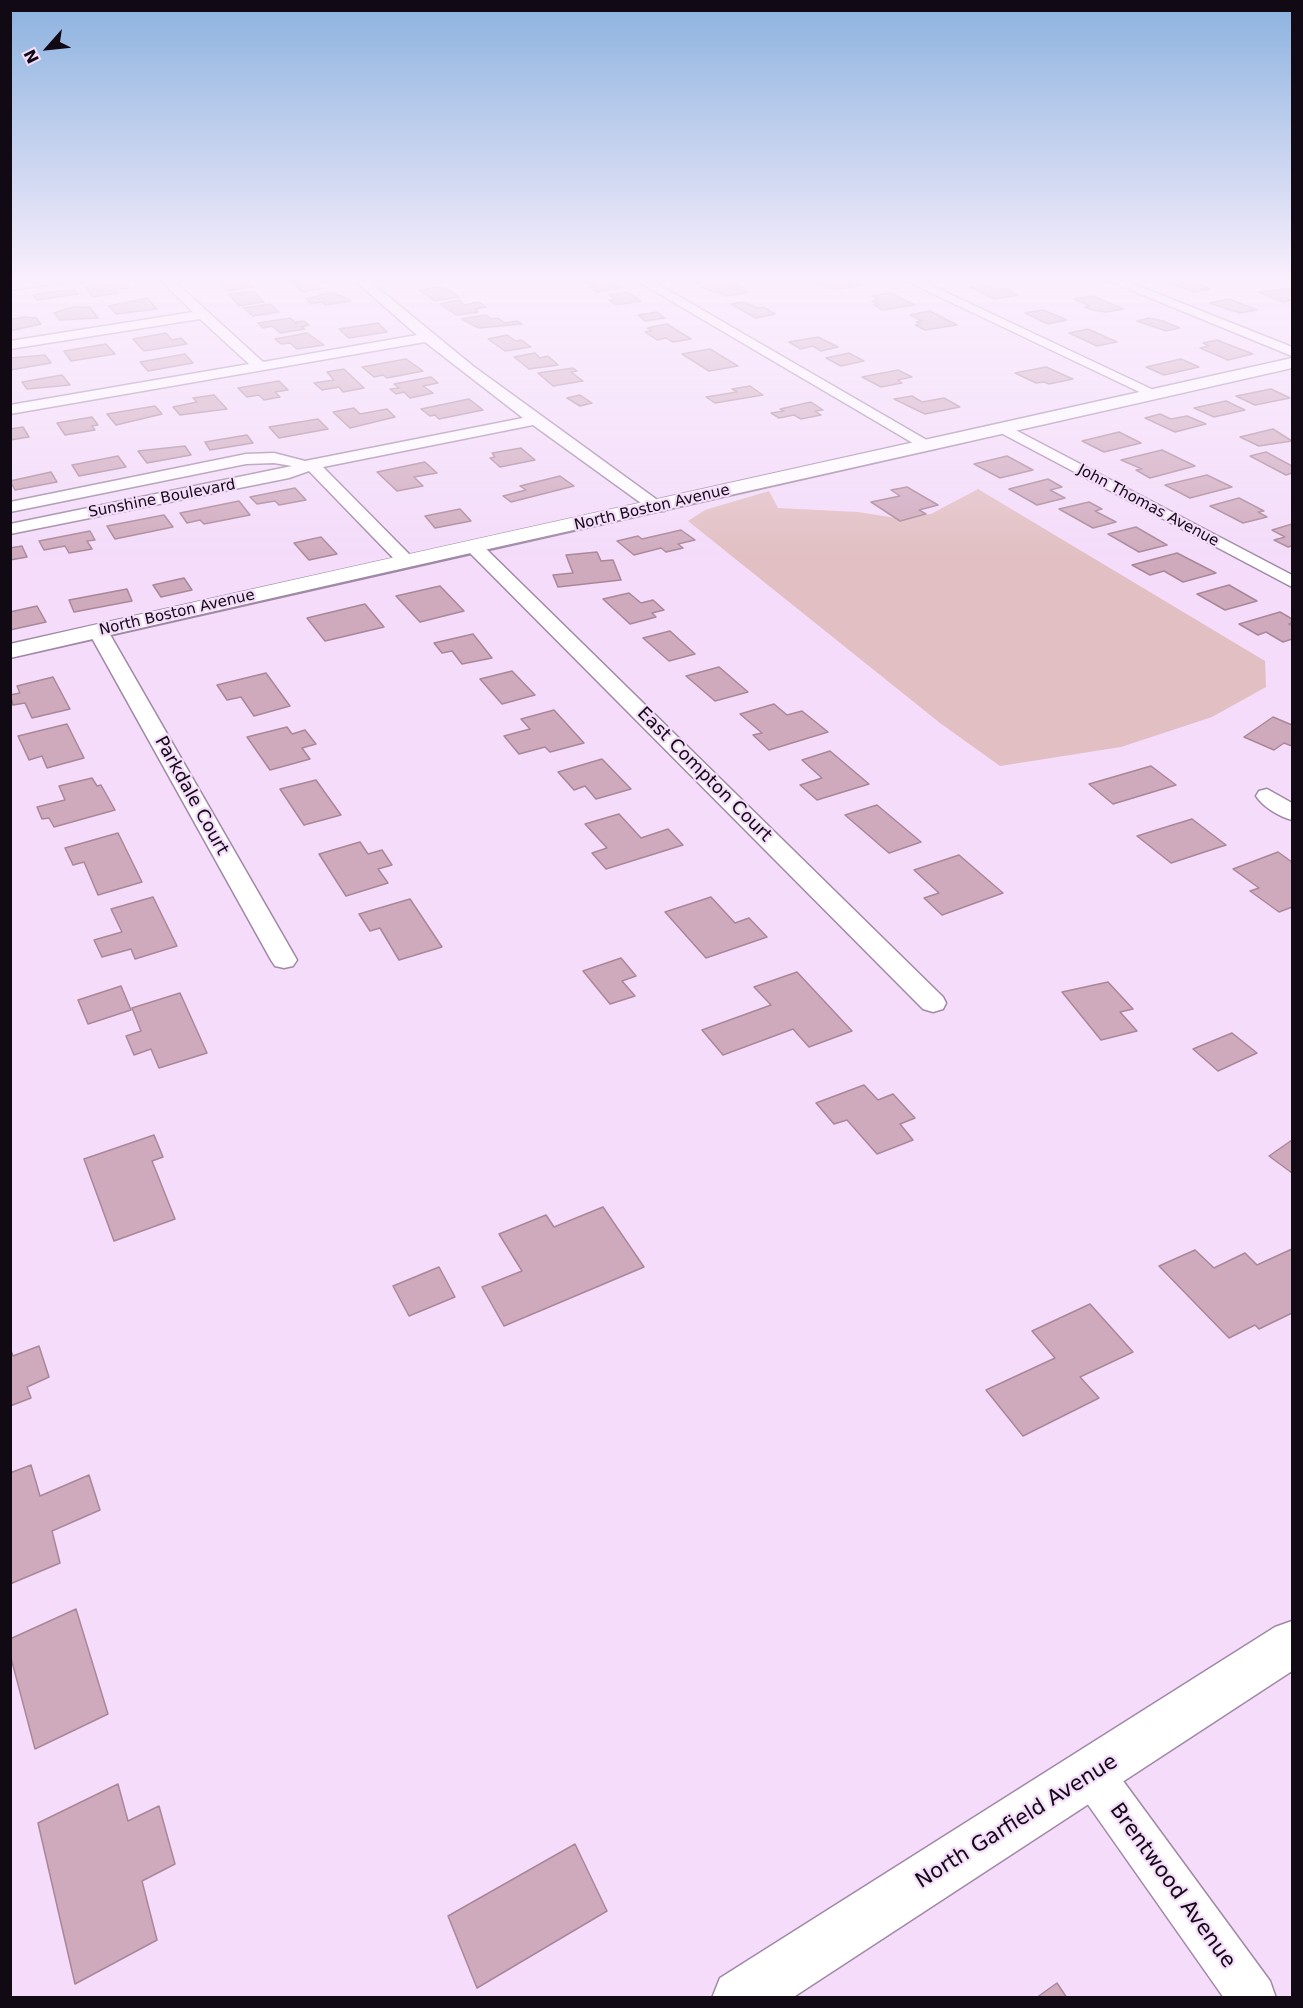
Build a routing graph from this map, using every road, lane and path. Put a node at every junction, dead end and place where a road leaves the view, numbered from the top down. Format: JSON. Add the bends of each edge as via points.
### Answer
{"nodes":[{"id":1,"x":221,"y":373,"type":"edge"},
{"id":2,"x":470,"y":373,"type":"edge"},
{"id":3,"x":802,"y":373,"type":"edge"},
{"id":4,"x":1109,"y":373,"type":"edge"},
{"id":5,"x":1250,"y":373,"type":"edge"},
{"id":6,"x":1155,"y":394,"type":"junction"},
{"id":7,"x":10,"y":410,"type":"edge"},
{"id":8,"x":532,"y":421,"type":"junction"},
{"id":9,"x":1004,"y":429,"type":"junction"},
{"id":10,"x":929,"y":446,"type":"junction"},
{"id":11,"x":311,"y":464,"type":"junction"},
{"id":12,"x":10,"y":507,"type":"edge"},
{"id":13,"x":658,"y":507,"type":"junction"},
{"id":14,"x":10,"y":529,"type":"edge"},
{"id":15,"x":474,"y":547,"type":"junction"},
{"id":16,"x":405,"y":560,"type":"junction"},
{"id":17,"x":1293,"y":582,"type":"edge"},
{"id":18,"x":98,"y":631,"type":"junction"},
{"id":19,"x":10,"y":651,"type":"edge"},
{"id":20,"x":1267,"y":796,"type":"dead end"},
{"id":21,"x":1293,"y":813,"type":"edge"},
{"id":22,"x":284,"y":960,"type":"dead end"},
{"id":23,"x":933,"y":1003,"type":"dead end"},
{"id":24,"x":1293,"y":1644,"type":"edge"},
{"id":25,"x":1092,"y":1774,"type":"junction"},
{"id":26,"x":740,"y":1998,"type":"edge"},
{"id":27,"x":1252,"y":1998,"type":"edge"}],
"edges":[{"from":1,"to":7,"type":"street"},
{"from":2,"to":8,"type":"street"},
{"from":3,"to":10,"type":"street"},
{"from":4,"to":6,"type":"street"},
{"from":5,"to":6,"type":"street","name":"North Boston Avenue"},
{"from":6,"to":9,"type":"street","name":"North Boston Avenue"},
{"from":8,"to":11,"type":"street","name":"Sunshine Boulevard"},
{"from":8,"to":13,"type":"street"},
{"from":9,"to":10,"type":"street","name":"North Boston Avenue"},
{"from":9,"to":17,"type":"street","name":"John Thomas Avenue"},
{"from":10,"to":13,"type":"street","name":"North Boston Avenue"},
{"from":11,"to":12,"type":"street","name":"Sunshine Boulevard","via":[[274,458],[246,459]]},
{"from":11,"to":14,"type":"street","name":"Sunshine Boulevard","via":[[289,473]]},
{"from":11,"to":16,"type":"street"},
{"from":13,"to":15,"type":"street","name":"North Boston Avenue"},
{"from":15,"to":16,"type":"street","name":"North Boston Avenue"},
{"from":15,"to":23,"type":"street","name":"East Compton Court"},
{"from":16,"to":18,"type":"street","name":"North Boston Avenue"},
{"from":18,"to":19,"type":"street","name":"North Boston Avenue"},
{"from":18,"to":22,"type":"street","name":"Parkdale Court"},
{"from":20,"to":21,"type":"street"},
{"from":24,"to":25,"type":"street","name":"North Garfield Avenue"},
{"from":25,"to":26,"type":"street","name":"North Garfield Avenue"},
{"from":25,"to":27,"type":"street","name":"Brentwood Avenue"}]}
